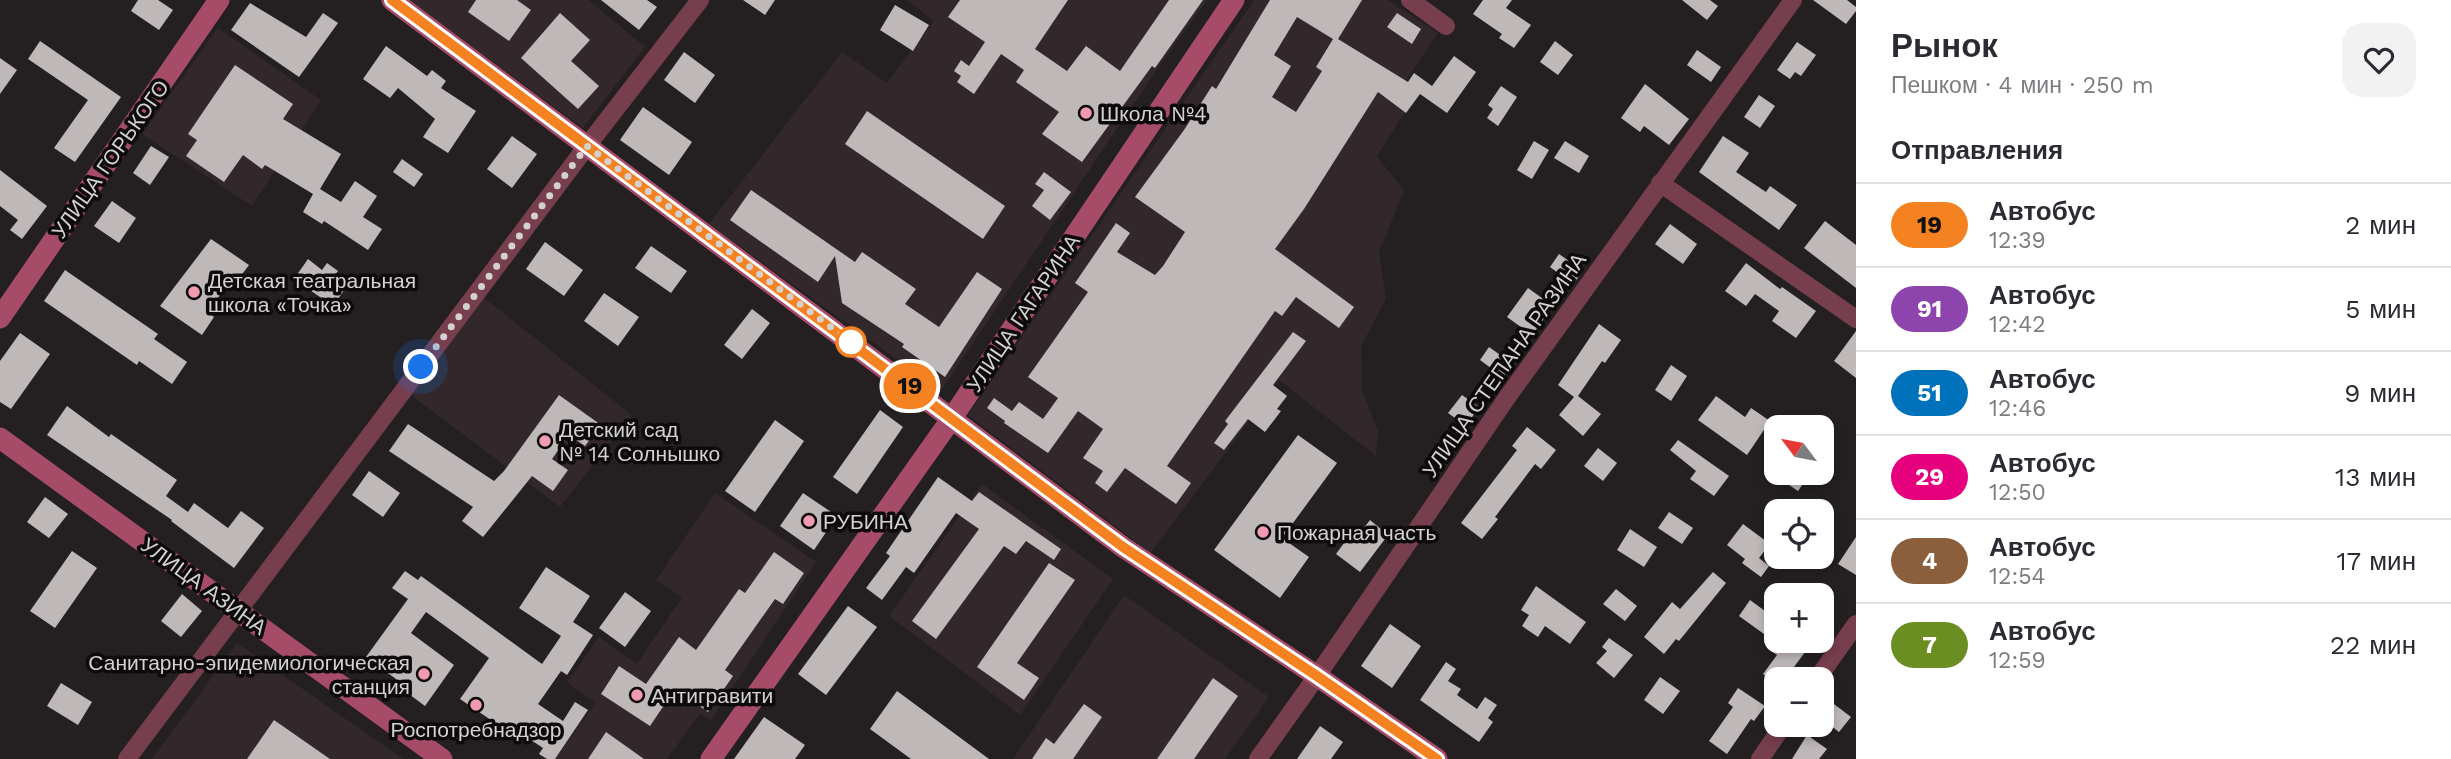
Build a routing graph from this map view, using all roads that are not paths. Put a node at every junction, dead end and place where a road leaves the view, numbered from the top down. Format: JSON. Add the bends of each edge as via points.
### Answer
{"nodes":[{"id":1,"x":219,"y":0,"type":"edge"},
{"id":2,"x":392,"y":0,"type":"edge"},
{"id":3,"x":700,"y":0,"type":"edge"},
{"id":4,"x":1234,"y":0,"type":"edge"},
{"id":5,"x":1410,"y":0,"type":"edge"},
{"id":6,"x":1793,"y":0,"type":"edge"},
{"id":7,"x":1446,"y":26,"type":"dead end"},
{"id":8,"x":587,"y":146,"type":"junction"},
{"id":9,"x":1660,"y":183,"type":"junction"},
{"id":10,"x":0,"y":318,"type":"edge"},
{"id":11,"x":1856,"y":319,"type":"edge"},
{"id":12,"x":952,"y":418,"type":"junction"},
{"id":13,"x":0,"y":438,"type":"edge"},
{"id":14,"x":237,"y":610,"type":"junction"},
{"id":15,"x":1856,"y":624,"type":"edge"},
{"id":16,"x":1826,"y":667,"type":"edge"},
{"id":17,"x":1317,"y":676,"type":"junction"},
{"id":18,"x":1775,"y":737,"type":"edge"},
{"id":19,"x":128,"y":759,"type":"edge"},
{"id":20,"x":442,"y":759,"type":"edge"},
{"id":21,"x":711,"y":759,"type":"edge"},
{"id":22,"x":1258,"y":759,"type":"edge"},
{"id":23,"x":1437,"y":759,"type":"edge"},
{"id":24,"x":1760,"y":759,"type":"edge"}],
"edges":[{"from":1,"to":10,"type":"main road","name":"УЛИЦА ГОРЬКОГО"},
{"from":2,"to":8,"type":"main road"},
{"from":3,"to":8,"type":"street"},
{"from":4,"to":12,"type":"main road","name":"УЛИЦА ГАГАРИНА"},
{"from":5,"to":7,"type":"street"},
{"from":6,"to":9,"type":"street","name":"УЛИЦА СТЕПАНА РАЗИНА"},
{"from":8,"to":12,"type":"main road"},
{"from":8,"to":14,"type":"street"},
{"from":9,"to":11,"type":"street"},
{"from":9,"to":17,"type":"street","name":"УЛИЦА СТЕПАНА РАЗИНА"},
{"from":12,"to":17,"type":"main road","via":[[1123,547]]},
{"from":12,"to":21,"type":"main road","name":"УЛИЦА ГАГАРИНА"},
{"from":13,"to":14,"type":"main road","name":"УЛИЦА АЗИНА"},
{"from":14,"to":19,"type":"street"},
{"from":14,"to":20,"type":"main road","name":"УЛИЦА АЗИНА"},
{"from":15,"to":16,"type":"street"},
{"from":17,"to":22,"type":"street","name":"УЛИЦА СТЕПАНА РАЗИНА"},
{"from":17,"to":23,"type":"main road"},
{"from":18,"to":24,"type":"street"}]}
